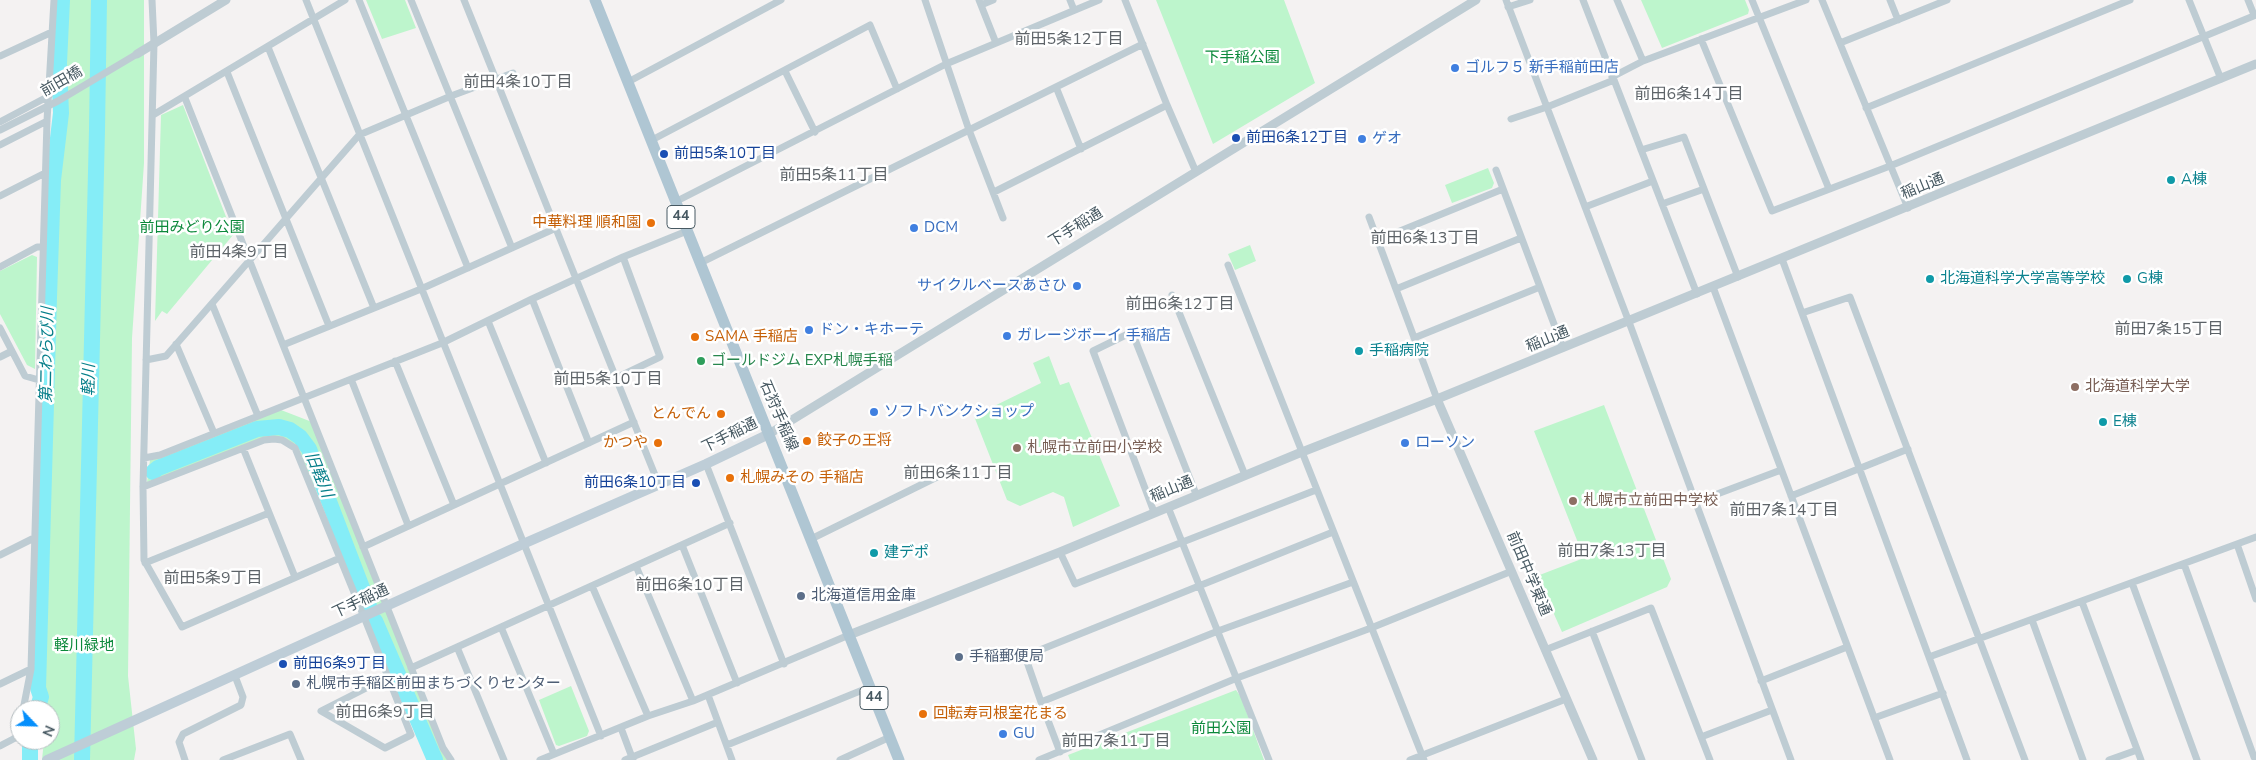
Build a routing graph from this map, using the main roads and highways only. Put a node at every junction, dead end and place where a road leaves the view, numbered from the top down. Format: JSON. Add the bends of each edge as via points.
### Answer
{"nodes":[{"id":1,"x":595,"y":0,"type":"edge"},
{"id":2,"x":769,"y":434,"type":"junction"},
{"id":3,"x":47,"y":760,"type":"edge"},
{"id":4,"x":899,"y":760,"type":"edge"}],
"edges":[{"from":1,"to":2,"type":"main road","name":"石狩手稲線","number":"44"},
{"from":2,"to":3,"type":"main road","name":"下手稲通"},
{"from":2,"to":4,"type":"main road","name":"石狩手稲線","number":"44"}]}
